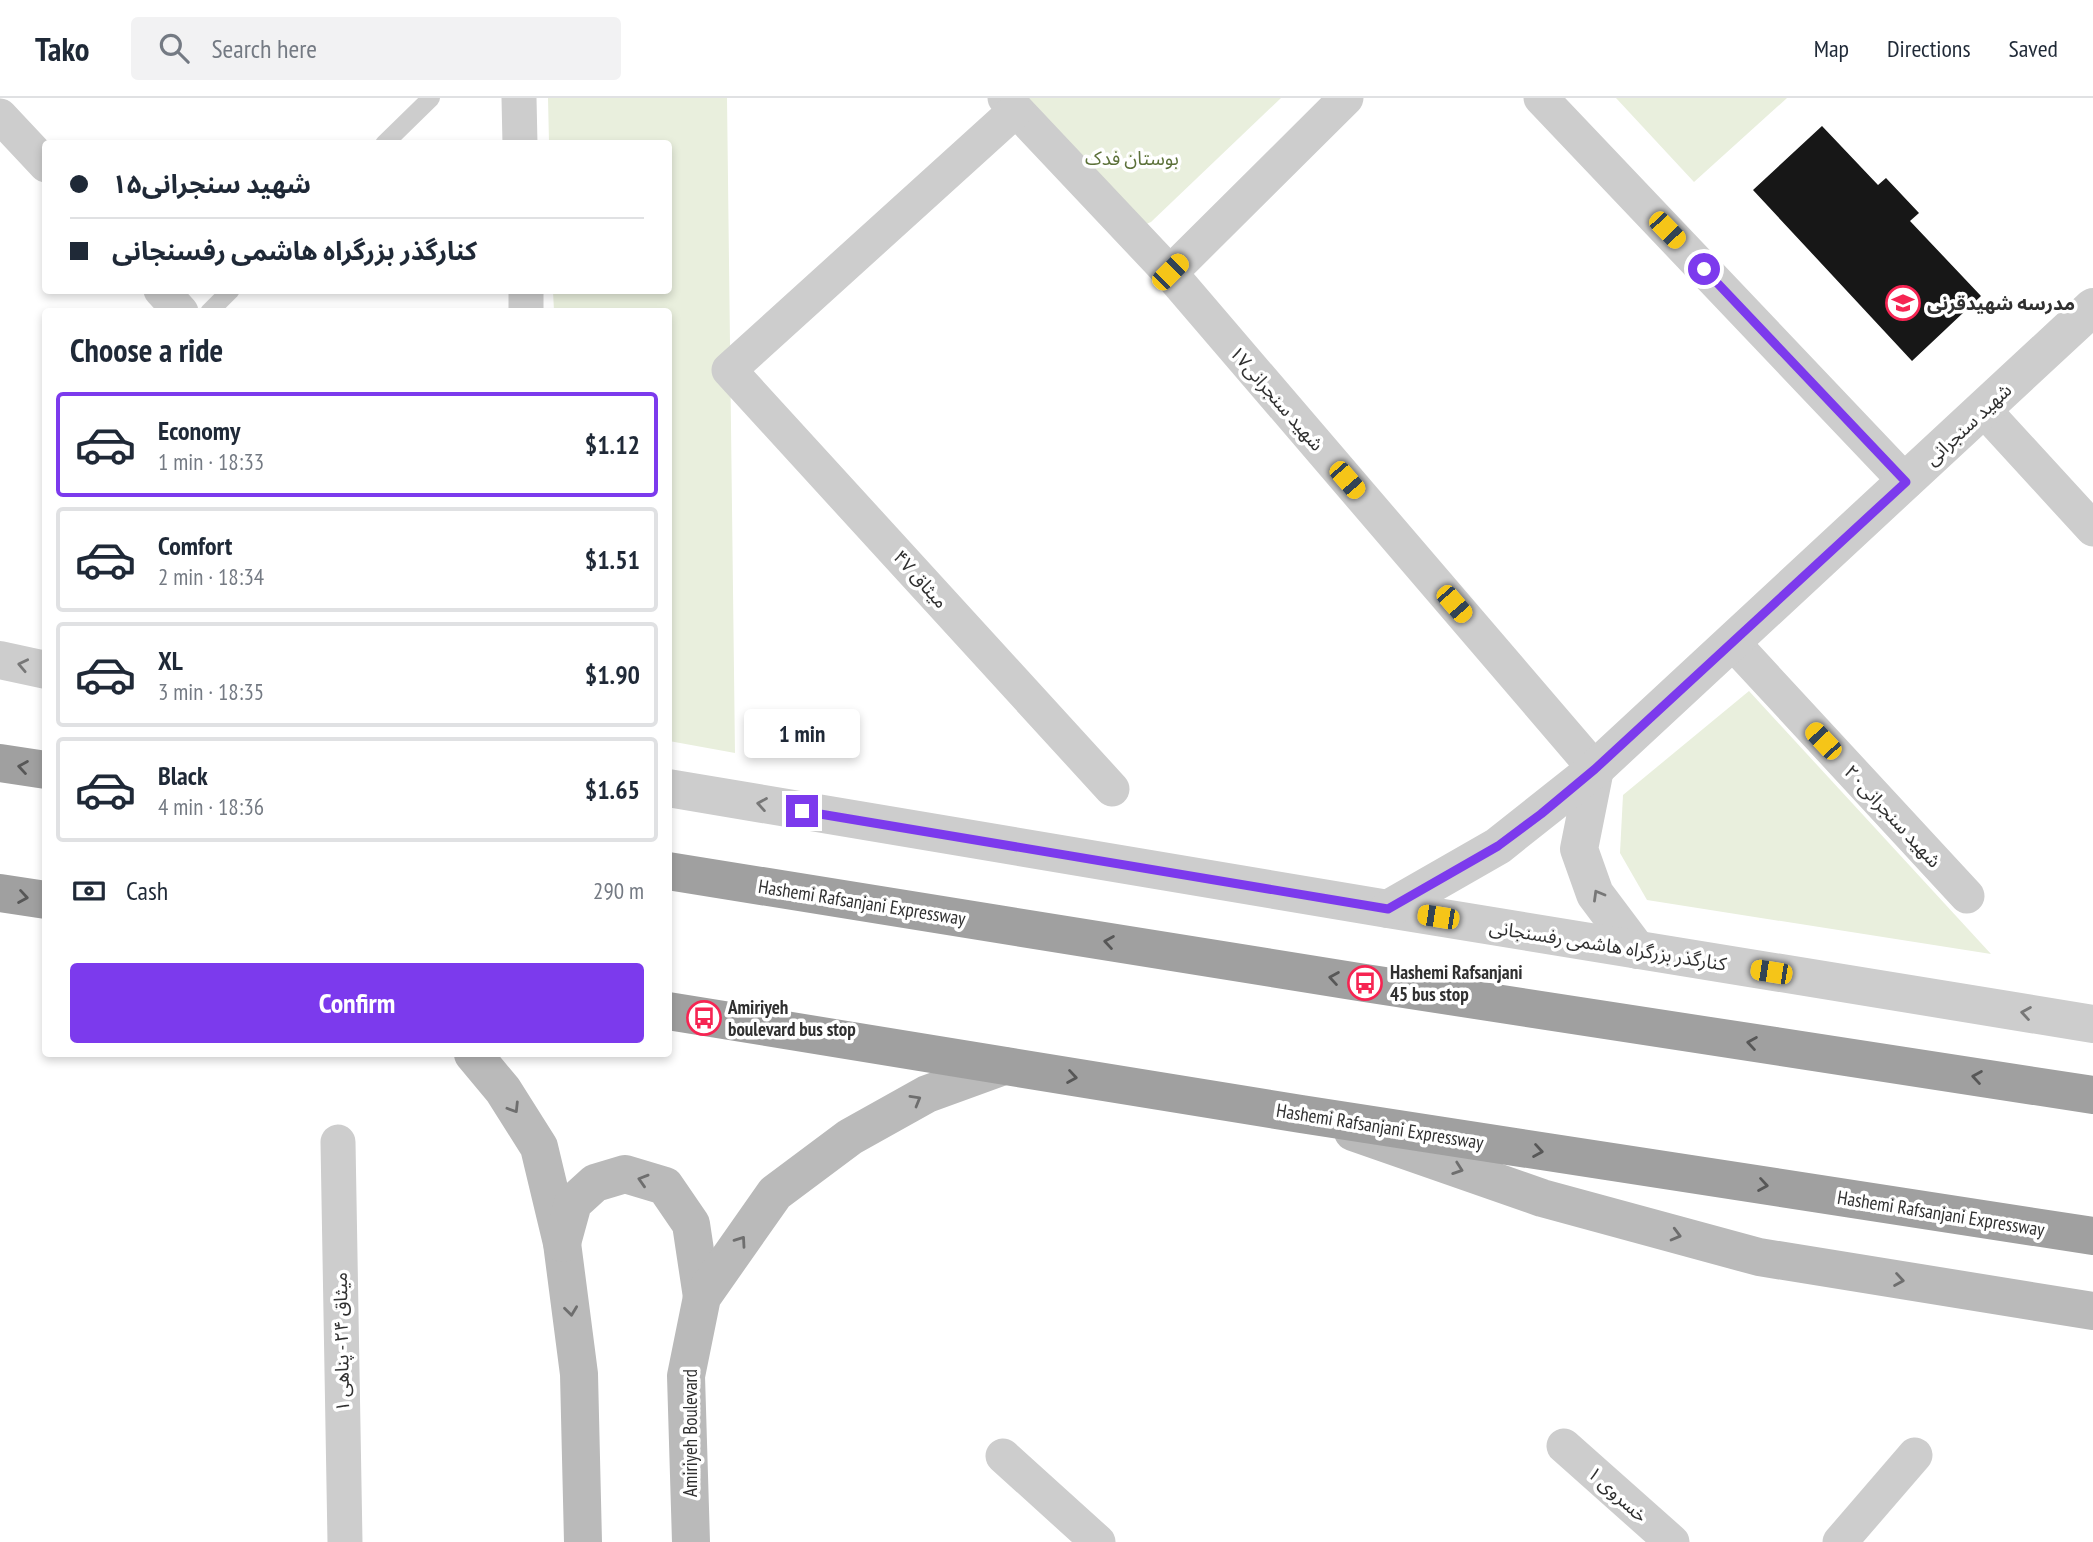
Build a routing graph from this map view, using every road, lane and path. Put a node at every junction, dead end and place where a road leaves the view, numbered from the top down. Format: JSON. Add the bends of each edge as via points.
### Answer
{"nodes":[{"id":1,"x":432,"y":98,"type":"edge"},
{"id":2,"x":1346,"y":98,"type":"edge"},
{"id":3,"x":1541,"y":98,"type":"edge"},
{"id":4,"x":517,"y":100,"type":"edge"},
{"id":5,"x":1011,"y":104,"type":"edge"},
{"id":6,"x":0,"y":116,"type":"edge"},
{"id":7,"x":388,"y":140,"type":"edge"},
{"id":8,"x":520,"y":140,"type":"edge"},
{"id":9,"x":42,"y":161,"type":"edge"},
{"id":10,"x":1170,"y":272,"type":"junction"},
{"id":11,"x":165,"y":294,"type":"edge"},
{"id":12,"x":227,"y":294,"type":"edge"},
{"id":13,"x":2093,"y":307,"type":"edge"},
{"id":14,"x":177,"y":308,"type":"edge"},
{"id":15,"x":213,"y":308,"type":"edge"},
{"id":16,"x":1983,"y":409,"type":"junction"},
{"id":17,"x":1906,"y":482,"type":"junction"},
{"id":18,"x":2093,"y":529,"type":"edge"},
{"id":19,"x":1733,"y":643,"type":"junction"},
{"id":20,"x":0,"y":660,"type":"edge"},
{"id":21,"x":42,"y":669,"type":"edge"},
{"id":22,"x":0,"y":763,"type":"edge"},
{"id":23,"x":42,"y":769,"type":"edge"},
{"id":24,"x":1595,"y":769,"type":"junction"},
{"id":25,"x":672,"y":789,"type":"edge"},
{"id":26,"x":1112,"y":789,"type":"dead end"},
{"id":27,"x":672,"y":872,"type":"edge"},
{"id":28,"x":0,"y":893,"type":"edge"},
{"id":29,"x":1967,"y":896,"type":"dead end"},
{"id":30,"x":42,"y":900,"type":"edge"},
{"id":31,"x":1388,"y":909,"type":"junction"},
{"id":32,"x":1637,"y":950,"type":"junction"},
{"id":33,"x":672,"y":1012,"type":"edge"},
{"id":34,"x":2093,"y":1024,"type":"edge"},
{"id":35,"x":476,"y":1057,"type":"edge"},
{"id":36,"x":1004,"y":1066,"type":"junction"},
{"id":37,"x":2093,"y":1095,"type":"edge"},
{"id":38,"x":1301,"y":1114,"type":"junction"},
{"id":39,"x":338,"y":1142,"type":"dead end"},
{"id":40,"x":2093,"y":1236,"type":"edge"},
{"id":41,"x":562,"y":1243,"type":"junction"},
{"id":42,"x":702,"y":1297,"type":"junction"},
{"id":43,"x":2093,"y":1311,"type":"edge"},
{"id":44,"x":1564,"y":1446,"type":"dead end"},
{"id":45,"x":1915,"y":1455,"type":"dead end"},
{"id":46,"x":1003,"y":1456,"type":"dead end"},
{"id":47,"x":345,"y":1542,"type":"edge"},
{"id":48,"x":583,"y":1542,"type":"edge"},
{"id":49,"x":691,"y":1542,"type":"edge"},
{"id":50,"x":1098,"y":1542,"type":"edge"},
{"id":51,"x":1672,"y":1542,"type":"edge"},
{"id":52,"x":1840,"y":1542,"type":"edge"}],
"edges":[{"from":1,"to":7,"type":"lane"},
{"from":2,"to":10,"type":"street"},
{"from":3,"to":17,"type":"street"},
{"from":4,"to":8,"type":"street"},
{"from":5,"to":10,"type":"street","name":"شهید سنجرانی۱۷"},
{"from":5,"to":26,"type":"street","name":"میثاق ۴۷","via":[[729,370]]},
{"from":6,"to":9,"type":"street"},
{"from":10,"to":24,"type":"street","name":"شهید سنجرانی۱۷"},
{"from":11,"to":14,"type":"street"},
{"from":12,"to":15,"type":"lane"},
{"from":13,"to":16,"type":"street","name":"شهید سنجرانی"},
{"from":16,"to":17,"type":"street","name":"شهید سنجرانی"},
{"from":16,"to":18,"type":"street"},
{"from":17,"to":19,"type":"street","name":"شهید سنجرانی"},
{"from":19,"to":24,"type":"street","name":"شهید سنجرانی"},
{"from":19,"to":29,"type":"street","name":"شهید سنجرانی۲۰"},
{"from":21,"to":20,"type":"street","one_way":true},
{"from":23,"to":22,"type":"highway","one_way":true},
{"from":24,"to":31,"type":"street","name":"شهید سنجرانی","via":[[1498,846]]},
{"from":32,"to":24,"type":"street","one_way":true,"via":[[1595,894],[1579,849]]},
{"from":31,"to":25,"type":"street","name":"کنارگذر بزرگراه هاشمی رفسنجانی","one_way":true},
{"from":37,"to":27,"type":"highway","name":"Hashemi Rafsanjani Expressway","one_way":true},
{"from":28,"to":30,"type":"highway","one_way":true},
{"from":31,"to":32,"type":"street","name":"کنارگذر بزرگراه هاشمی رفسنجانی"},
{"from":34,"to":32,"type":"street","name":"کنارگذر بزرگراه هاشمی رفسنجانی","one_way":true},
{"from":33,"to":36,"type":"highway","name":"Hashemi Rafsanjani Expressway"},
{"from":35,"to":41,"type":"main road","one_way":true,"via":[[539,1147]]},
{"from":36,"to":38,"type":"highway","name":"Hashemi Rafsanjani Expressway","one_way":true},
{"from":42,"to":36,"type":"main road","name":"Amiriyeh Boulevard","one_way":true,"via":[[775,1193],[850,1137],[927,1094]]},
{"from":38,"to":40,"type":"highway","name":"Hashemi Rafsanjani Expressway","one_way":true},
{"from":38,"to":43,"type":"main road","one_way":true,"via":[[1542,1198],[1759,1257]]},
{"from":39,"to":47,"type":"street","name":"میثاق ۲۴ - پناهی ۱"},
{"from":42,"to":41,"type":"main road","one_way":true,"via":[[691,1224],[665,1186],[625,1174],[595,1183],[573,1203]]},
{"from":41,"to":48,"type":"main road","one_way":true,"via":[[579,1374]]},
{"from":42,"to":49,"type":"main road","name":"Amiriyeh Boulevard","via":[[686,1376]]},
{"from":44,"to":51,"type":"street","name":"خسروی ۱"},
{"from":45,"to":52,"type":"street"},
{"from":46,"to":50,"type":"street"}]}
